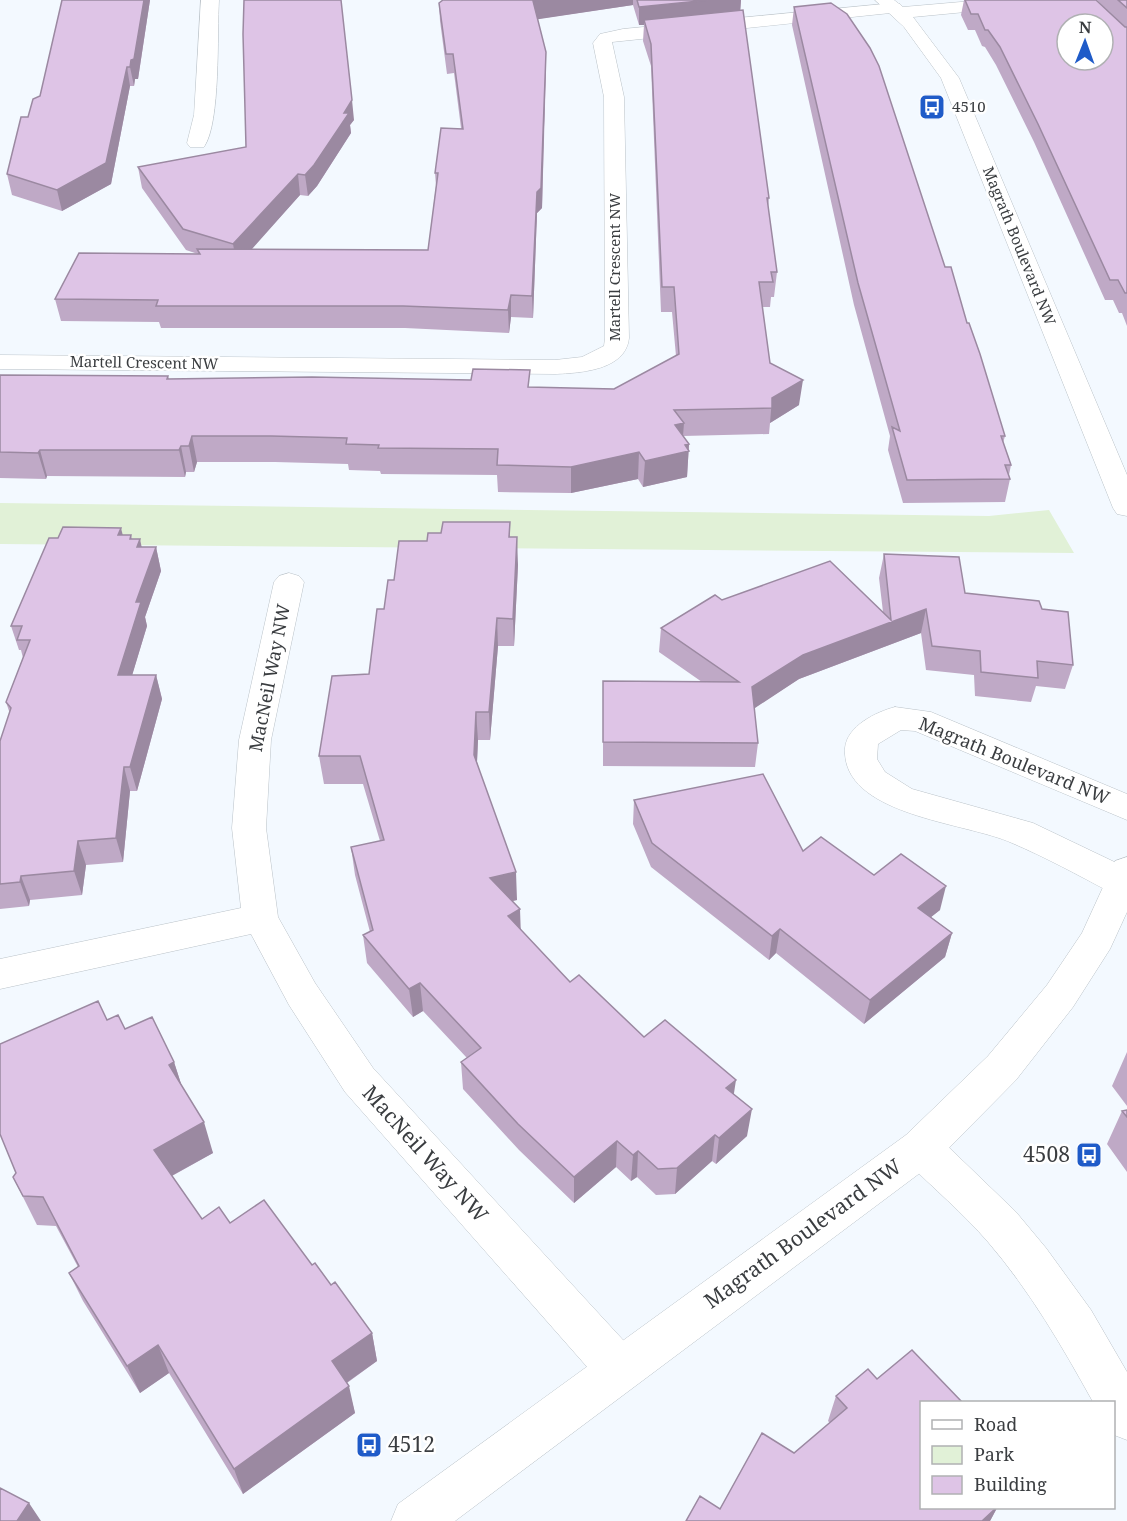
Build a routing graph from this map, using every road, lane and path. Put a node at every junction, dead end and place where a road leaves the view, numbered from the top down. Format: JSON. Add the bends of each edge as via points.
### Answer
{"nodes":[{"id":1,"x":210,"y":0,"type":"edge"},
{"id":2,"x":1039,"y":0,"type":"edge"},
{"id":3,"x":892,"y":5,"type":"edge"},
{"id":4,"x":197,"y":143,"type":"dead end"},
{"id":5,"x":0,"y":362,"type":"edge"},
{"id":6,"x":1125,"y":498,"type":"edge"},
{"id":7,"x":289,"y":582,"type":"dead end"},
{"id":8,"x":1127,"y":808,"type":"edge"},
{"id":9,"x":1125,"y":876,"type":"edge"},
{"id":10,"x":260,"y":918,"type":"junction"},
{"id":11,"x":0,"y":974,"type":"edge"},
{"id":12,"x":921,"y":1148,"type":"junction"},
{"id":13,"x":619,"y":1369,"type":"junction"},
{"id":14,"x":1127,"y":1417,"type":"edge"},
{"id":15,"x":415,"y":1521,"type":"edge"}],
"edges":[{"from":1,"to":4,"type":"street","via":[[204,115]]},
{"from":2,"to":3,"type":"street"},
{"from":3,"to":5,"type":"street","name":"Martell Crescent NW","via":[[606,38],[602,43],[614,97],[617,338],[615,349],[600,360],[555,367]]},
{"from":3,"to":6,"type":"street","name":"Magrath Boulevard NW","via":[[927,44],[950,78]]},
{"from":7,"to":10,"type":"street","name":"MacNeil Way NW","via":[[255,740],[249,828]]},
{"from":8,"to":9,"type":"street","name":"Magrath Boulevard NW","via":[[920,720],[895,718],[862,739],[861,759],[873,780],[902,798],[1021,832]]},
{"from":9,"to":12,"type":"street","name":"Magrath Boulevard NW","via":[[1097,939],[1060,996],[1002,1068]]},
{"from":10,"to":11,"type":"street"},
{"from":10,"to":13,"type":"street","name":"MacNeil Way NW","via":[[302,993],[359,1080]]},
{"from":12,"to":13,"type":"street","name":"Magrath Boulevard NW"},
{"from":12,"to":14,"type":"street","via":[[1001,1226],[1031,1262],[1075,1325]]},
{"from":13,"to":15,"type":"street","name":"Magrath Boulevard NW"}]}
